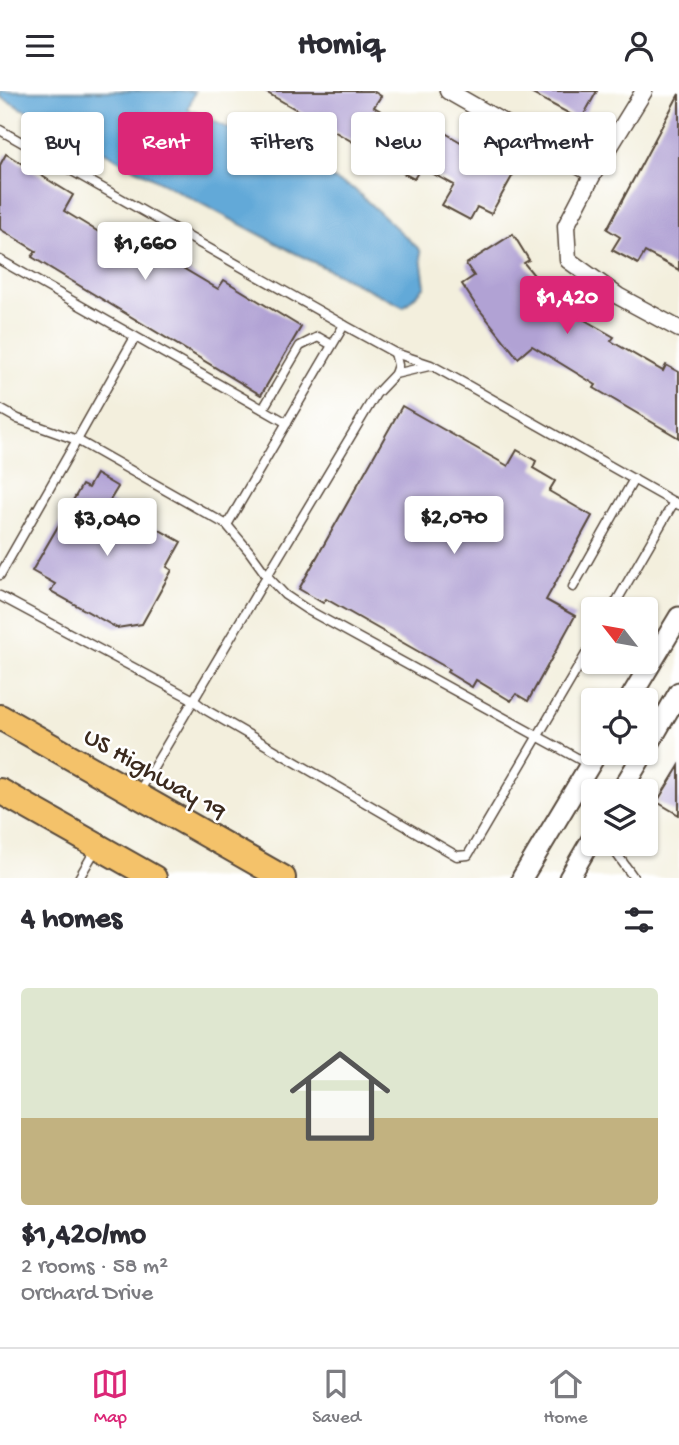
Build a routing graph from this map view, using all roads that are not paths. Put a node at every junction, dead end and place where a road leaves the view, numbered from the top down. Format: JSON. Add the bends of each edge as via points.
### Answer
{"nodes":[{"id":1,"x":448,"y":91,"type":"edge"},
{"id":2,"x":644,"y":91,"type":"edge"},
{"id":3,"x":485,"y":112,"type":"edge"},
{"id":4,"x":0,"y":130,"type":"edge"},
{"id":5,"x":616,"y":137,"type":"edge"},
{"id":6,"x":592,"y":175,"type":"edge"},
{"id":7,"x":0,"y":260,"type":"edge"},
{"id":8,"x":344,"y":325,"type":"junction"},
{"id":9,"x":679,"y":329,"type":"edge"},
{"id":10,"x":135,"y":337,"type":"junction"},
{"id":11,"x":332,"y":345,"type":"junction"},
{"id":12,"x":396,"y":353,"type":"junction"},
{"id":13,"x":431,"y":365,"type":"junction"},
{"id":14,"x":395,"y":374,"type":"junction"},
{"id":15,"x":0,"y":409,"type":"edge"},
{"id":16,"x":263,"y":409,"type":"junction"},
{"id":17,"x":287,"y":423,"type":"junction"},
{"id":18,"x":77,"y":440,"type":"junction"},
{"id":19,"x":634,"y":479,"type":"junction"},
{"id":20,"x":677,"y":504,"type":"edge"},
{"id":21,"x":227,"y":524,"type":"junction"},
{"id":22,"x":0,"y":575,"type":"edge"},
{"id":23,"x":267,"y":576,"type":"junction"},
{"id":24,"x":573,"y":587,"type":"dead end"},
{"id":25,"x":0,"y":596,"type":"edge"},
{"id":26,"x":619,"y":597,"type":"edge"},
{"id":27,"x":679,"y":617,"type":"edge"},
{"id":28,"x":581,"y":663,"type":"edge"},
{"id":29,"x":636,"y":688,"type":"edge"},
{"id":30,"x":679,"y":692,"type":"edge"},
{"id":31,"x":192,"y":699,"type":"junction"},
{"id":32,"x":0,"y":717,"type":"edge"},
{"id":33,"x":658,"y":728,"type":"edge"},
{"id":34,"x":538,"y":736,"type":"junction"},
{"id":35,"x":581,"y":754,"type":"edge"},
{"id":36,"x":589,"y":765,"type":"edge"},
{"id":37,"x":0,"y":791,"type":"edge"},
{"id":38,"x":138,"y":795,"type":"junction"},
{"id":39,"x":98,"y":846,"type":"junction"},
{"id":40,"x":582,"y":856,"type":"edge"},
{"id":41,"x":619,"y":856,"type":"edge"},
{"id":42,"x":79,"y":878,"type":"edge"},
{"id":43,"x":154,"y":878,"type":"edge"},
{"id":44,"x":283,"y":878,"type":"edge"},
{"id":45,"x":522,"y":878,"type":"edge"},
{"id":46,"x":569,"y":878,"type":"edge"},
{"id":47,"x":634,"y":878,"type":"edge"}],
"edges":[{"from":1,"to":3,"type":"street"},
{"from":2,"to":5,"type":"street"},
{"from":4,"to":8,"type":"lane"},
{"from":6,"to":9,"type":"street","via":[[566,226],[568,260],[618,296]]},
{"from":7,"to":10,"type":"lane"},
{"from":8,"to":11,"type":"lane"},
{"from":8,"to":12,"type":"lane"},
{"from":10,"to":16,"type":"lane"},
{"from":10,"to":18,"type":"lane"},
{"from":11,"to":16,"type":"lane","via":[[318,337],[300,346]]},
{"from":11,"to":17,"type":"lane"},
{"from":12,"to":13,"type":"lane"},
{"from":12,"to":14,"type":"lane"},
{"from":13,"to":14,"type":"lane"},
{"from":13,"to":19,"type":"lane"},
{"from":14,"to":23,"type":"lane","via":[[376,394]]},
{"from":15,"to":18,"type":"lane"},
{"from":16,"to":17,"type":"lane"},
{"from":17,"to":21,"type":"lane"},
{"from":18,"to":21,"type":"lane"},
{"from":18,"to":22,"type":"lane"},
{"from":19,"to":20,"type":"lane"},
{"from":19,"to":24,"type":"lane"},
{"from":20,"to":26,"type":"lane"},
{"from":21,"to":23,"type":"lane"},
{"from":23,"to":31,"type":"lane"},
{"from":23,"to":34,"type":"lane","via":[[306,609]]},
{"from":25,"to":31,"type":"lane"},
{"from":27,"to":29,"type":"street"},
{"from":28,"to":34,"type":"lane"},
{"from":30,"to":33,"type":"street"},
{"from":31,"to":34,"type":"lane","via":[[457,856],[468,855]]},
{"from":31,"to":38,"type":"lane"},
{"from":32,"to":38,"type":"highway","name":"US Highway 19"},
{"from":34,"to":35,"type":"lane"},
{"from":36,"to":45,"type":"street"},
{"from":37,"to":39,"type":"highway"},
{"from":38,"to":44,"type":"highway","name":"US Highway 19"},
{"from":39,"to":42,"type":"lane"},
{"from":39,"to":43,"type":"highway"},
{"from":40,"to":46,"type":"street"},
{"from":41,"to":47,"type":"lane"}]}
